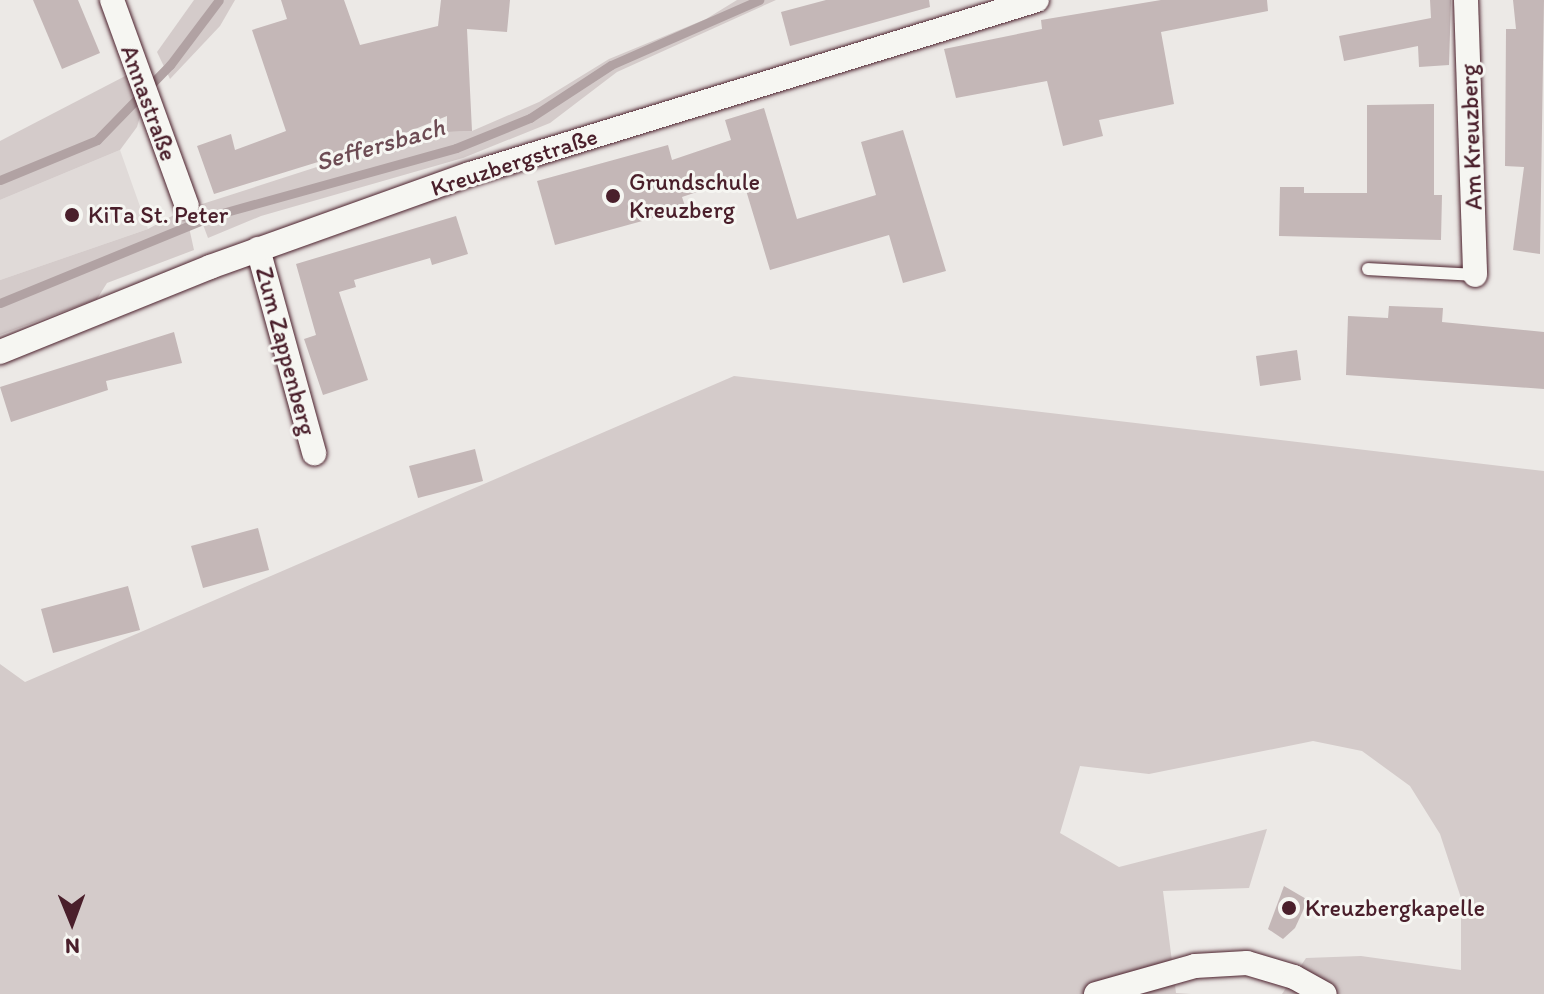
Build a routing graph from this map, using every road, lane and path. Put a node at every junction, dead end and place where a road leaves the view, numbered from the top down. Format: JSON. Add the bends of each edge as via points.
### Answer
{"nodes":[{"id":1,"x":112,"y":0,"type":"edge"},
{"id":2,"x":1037,"y":0,"type":"edge"},
{"id":3,"x":1466,"y":0,"type":"edge"},
{"id":4,"x":1006,"y":3,"type":"edge"},
{"id":5,"x":187,"y":206,"type":"dead end"},
{"id":6,"x":258,"y":249,"type":"junction"},
{"id":7,"x":1368,"y":269,"type":"dead end"},
{"id":8,"x":1475,"y":275,"type":"joint"},
{"id":9,"x":0,"y":352,"type":"edge"},
{"id":10,"x":314,"y":453,"type":"dead end"},
{"id":11,"x":1096,"y":994,"type":"edge"},
{"id":12,"x":1325,"y":994,"type":"edge"}],
"edges":[{"from":1,"to":5,"type":"street","name":"Annastraße"},
{"from":2,"to":4,"type":"street","name":"Kreuzbergstraße"},
{"from":3,"to":8,"type":"street","name":"Am Kreuzberg"},
{"from":4,"to":6,"type":"street","name":"Kreuzbergstraße","via":[[470,174]]},
{"from":6,"to":9,"type":"street","name":"Kreuzbergstraße"},
{"from":6,"to":10,"type":"street","name":"Zum Zappenberg"},
{"from":7,"to":8,"type":"lane"},
{"from":11,"to":12,"type":"street","via":[[1195,966],[1247,963],[1294,977]]}]}
